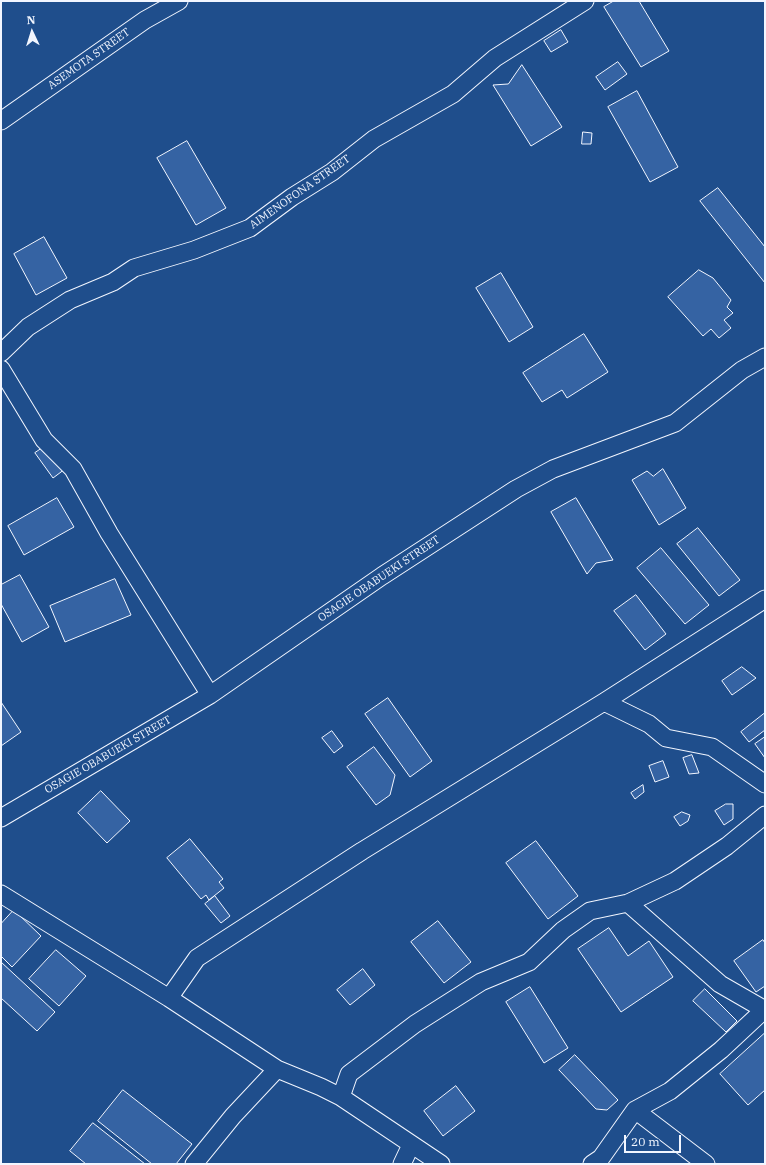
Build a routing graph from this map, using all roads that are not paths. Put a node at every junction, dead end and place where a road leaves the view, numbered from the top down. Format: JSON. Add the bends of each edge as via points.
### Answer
{"nodes":[{"id":1,"x":179,"y":1,"type":"edge"},
{"id":2,"x":585,"y":1,"type":"edge"},
{"id":3,"x":1,"y":121,"type":"edge"},
{"id":4,"x":1,"y":352,"type":"edge"},
{"id":5,"x":765,"y":357,"type":"edge"},
{"id":6,"x":1,"y":369,"type":"edge"},
{"id":7,"x":765,"y":599,"type":"edge"},
{"id":8,"x":210,"y":695,"type":"junction"},
{"id":9,"x":604,"y":702,"type":"junction"},
{"id":10,"x":765,"y":784,"type":"edge"},
{"id":11,"x":765,"y":815,"type":"edge"},
{"id":12,"x":1,"y":818,"type":"edge"},
{"id":13,"x":1,"y":894,"type":"edge"},
{"id":14,"x":628,"y":903,"type":"junction"},
{"id":15,"x":169,"y":998,"type":"junction"},
{"id":16,"x":764,"y":1010,"type":"edge"},
{"id":17,"x":277,"y":1068,"type":"junction"},
{"id":18,"x":341,"y":1097,"type":"junction"},
{"id":19,"x":635,"y":1110,"type":"junction"},
{"id":20,"x":411,"y":1145,"type":"junction"},
{"id":21,"x":194,"y":1164,"type":"edge"},
{"id":22,"x":402,"y":1164,"type":"edge"},
{"id":23,"x":441,"y":1164,"type":"edge"},
{"id":24,"x":592,"y":1164,"type":"edge"},
{"id":25,"x":706,"y":1164,"type":"edge"}],
"edges":[{"from":1,"to":3,"type":"street","name":"ASEMOTA STREET","via":[[145,20]]},
{"from":2,"to":4,"type":"street","name":"AIMENOFONA STREET","via":[[495,58],[453,94],[374,139],[332,172],[250,228],[194,250],[134,268],[113,282],[70,300],[34,323]]},
{"from":5,"to":8,"type":"street","name":"OSAGIE OBABUEKI STREET","via":[[742,370],[675,423],[553,470],[516,489],[382,576]]},
{"from":6,"to":8,"type":"street","via":[[44,440],[73,469],[109,534]]},
{"from":7,"to":9,"type":"street"},
{"from":8,"to":12,"type":"street","name":"OSAGIE OBABUEKI STREET"},
{"from":9,"to":10,"type":"street","via":[[649,724],[666,738],[712,747]]},
{"from":9,"to":15,"type":"street","via":[[362,850],[197,958]]},
{"from":11,"to":14,"type":"street","via":[[727,846],[675,881]]},
{"from":13,"to":15,"type":"street"},
{"from":14,"to":16,"type":"street","via":[[720,984]]},
{"from":14,"to":18,"type":"street","via":[[590,911],[563,930],[529,962],[481,982],[415,1024],[349,1074]]},
{"from":15,"to":17,"type":"street"},
{"from":16,"to":19,"type":"street","via":[[721,1050],[670,1091]]},
{"from":17,"to":18,"type":"street"},
{"from":17,"to":21,"type":"street"},
{"from":18,"to":20,"type":"street"},
{"from":19,"to":24,"type":"street","via":[[601,1158]]},
{"from":19,"to":25,"type":"street"},
{"from":20,"to":22,"type":"street"},
{"from":20,"to":23,"type":"street"}]}
